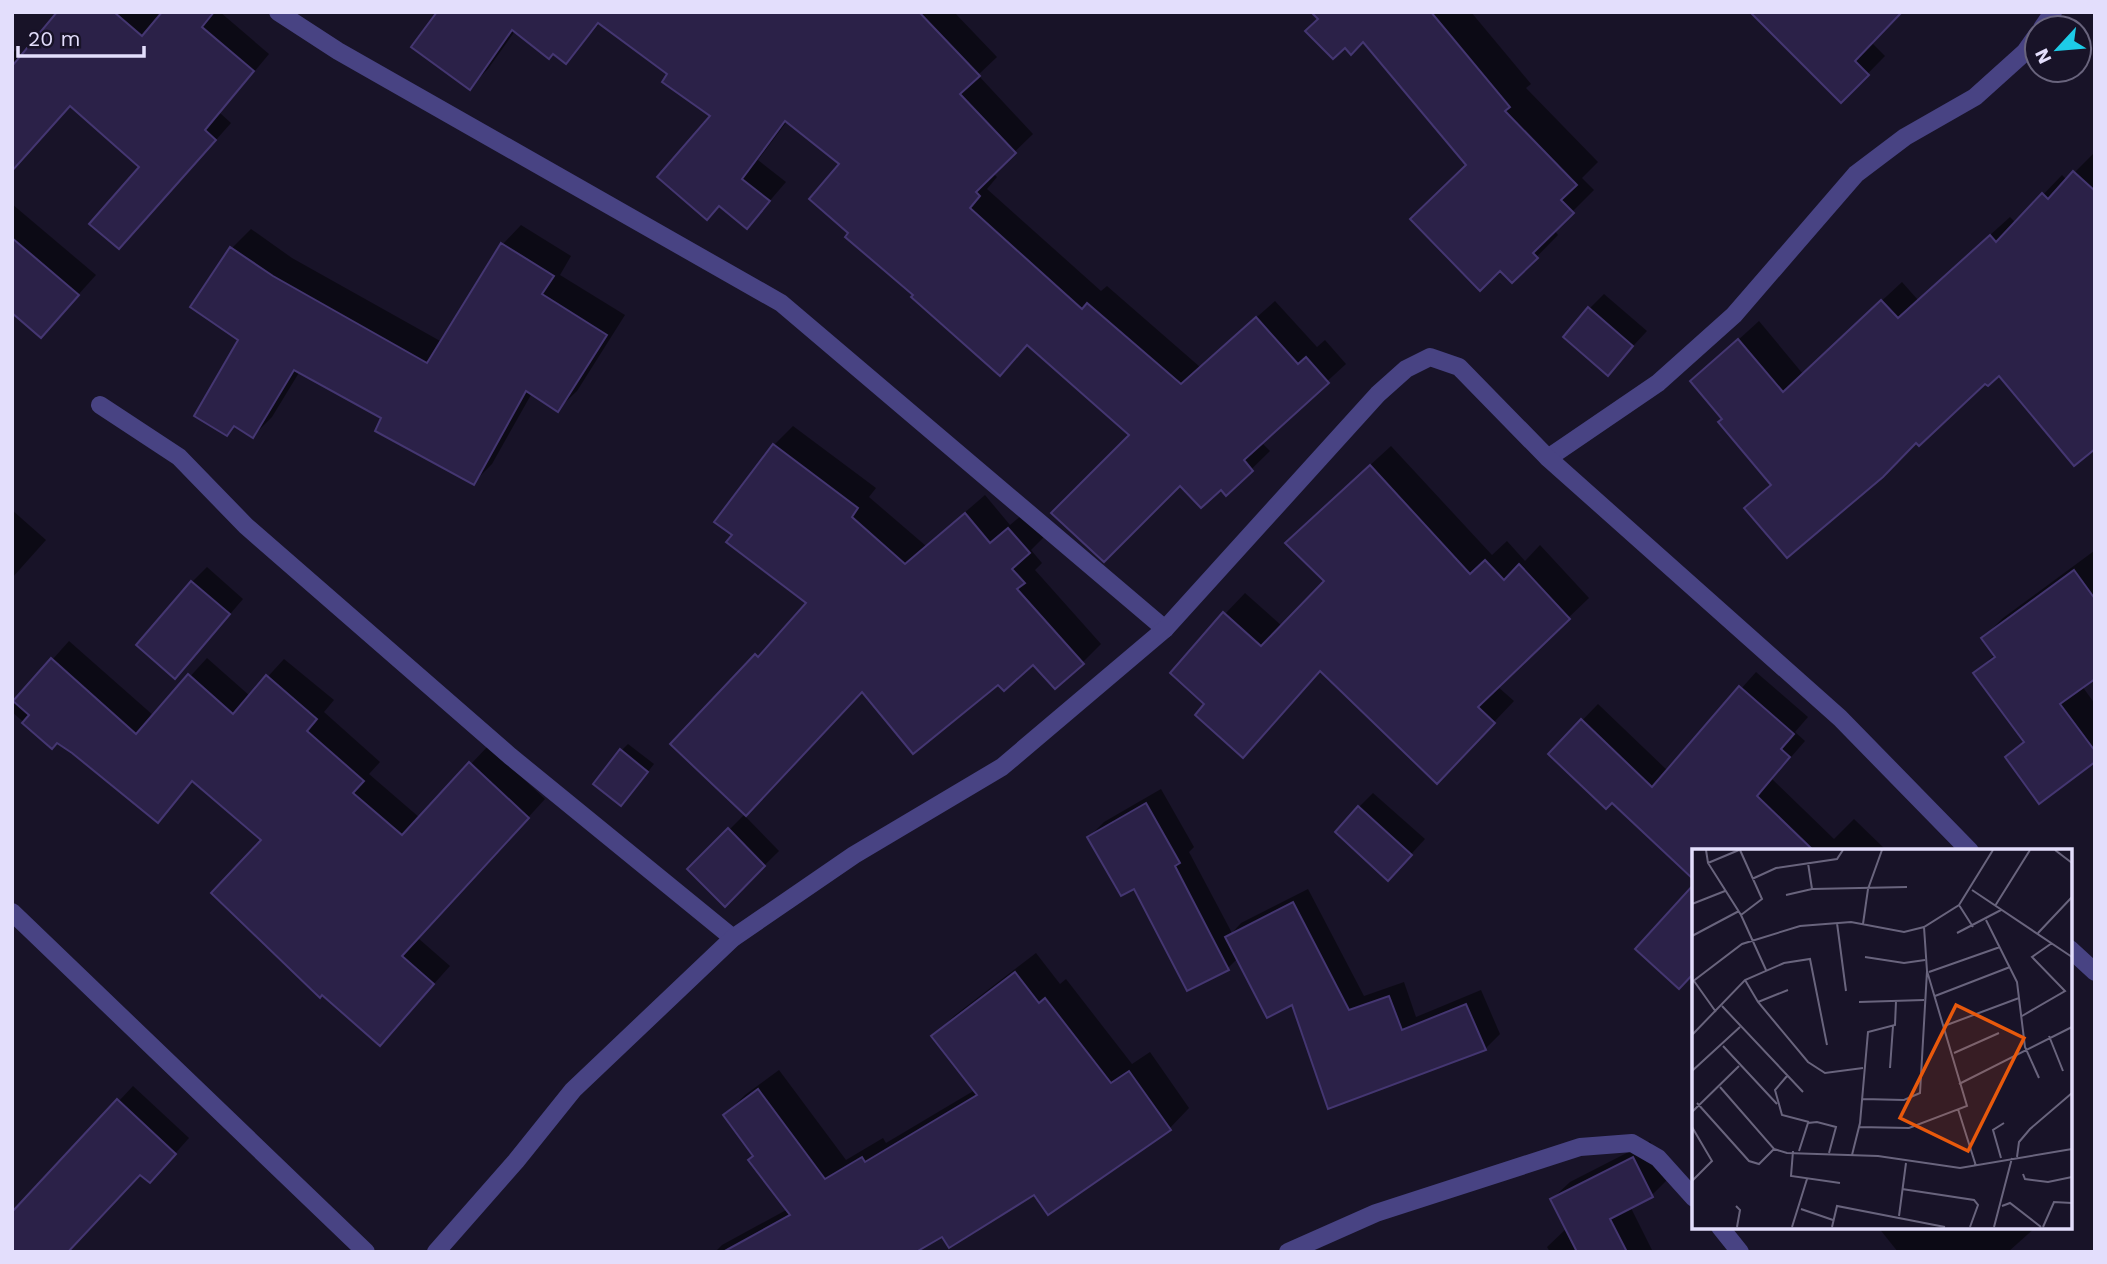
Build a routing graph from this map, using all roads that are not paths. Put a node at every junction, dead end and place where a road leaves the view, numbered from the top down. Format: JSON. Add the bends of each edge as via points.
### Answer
{"nodes":[{"id":1,"x":278,"y":12,"type":"edge"},
{"id":2,"x":2023,"y":54,"type":"edge"},
{"id":3,"x":100,"y":405,"type":"dead end"},
{"id":4,"x":1548,"y":458,"type":"junction"},
{"id":5,"x":1165,"y":629,"type":"junction"},
{"id":6,"x":1968,"y":849,"type":"edge"},
{"id":7,"x":12,"y":912,"type":"edge"},
{"id":8,"x":733,"y":938,"type":"junction"},
{"id":9,"x":2072,"y":951,"type":"edge"},
{"id":10,"x":2095,"y":972,"type":"edge"},
{"id":11,"x":1692,"y":1196,"type":"edge"},
{"id":12,"x":1722,"y":1229,"type":"edge"},
{"id":13,"x":366,"y":1252,"type":"edge"},
{"id":14,"x":436,"y":1252,"type":"edge"},
{"id":15,"x":1288,"y":1252,"type":"edge"},
{"id":16,"x":1741,"y":1252,"type":"edge"}],
"edges":[{"from":1,"to":5,"type":"street","via":[[338,51],[781,303]]},
{"from":2,"to":4,"type":"street","via":[[1975,97],[1905,137],[1856,174],[1734,315],[1658,383]]},
{"from":3,"to":8,"type":"street","via":[[179,457],[246,526],[490,739]]},
{"from":4,"to":5,"type":"street","via":[[1459,367],[1430,357],[1406,369],[1378,394]]},
{"from":4,"to":6,"type":"street","via":[[1840,718]]},
{"from":5,"to":8,"type":"street","via":[[1002,767],[853,855]]},
{"from":7,"to":13,"type":"street"},
{"from":8,"to":14,"type":"street","via":[[573,1090]]},
{"from":9,"to":10,"type":"street"},
{"from":11,"to":15,"type":"street","via":[[1658,1158],[1632,1143],[1580,1147],[1376,1213]]},
{"from":12,"to":16,"type":"street"}]}
